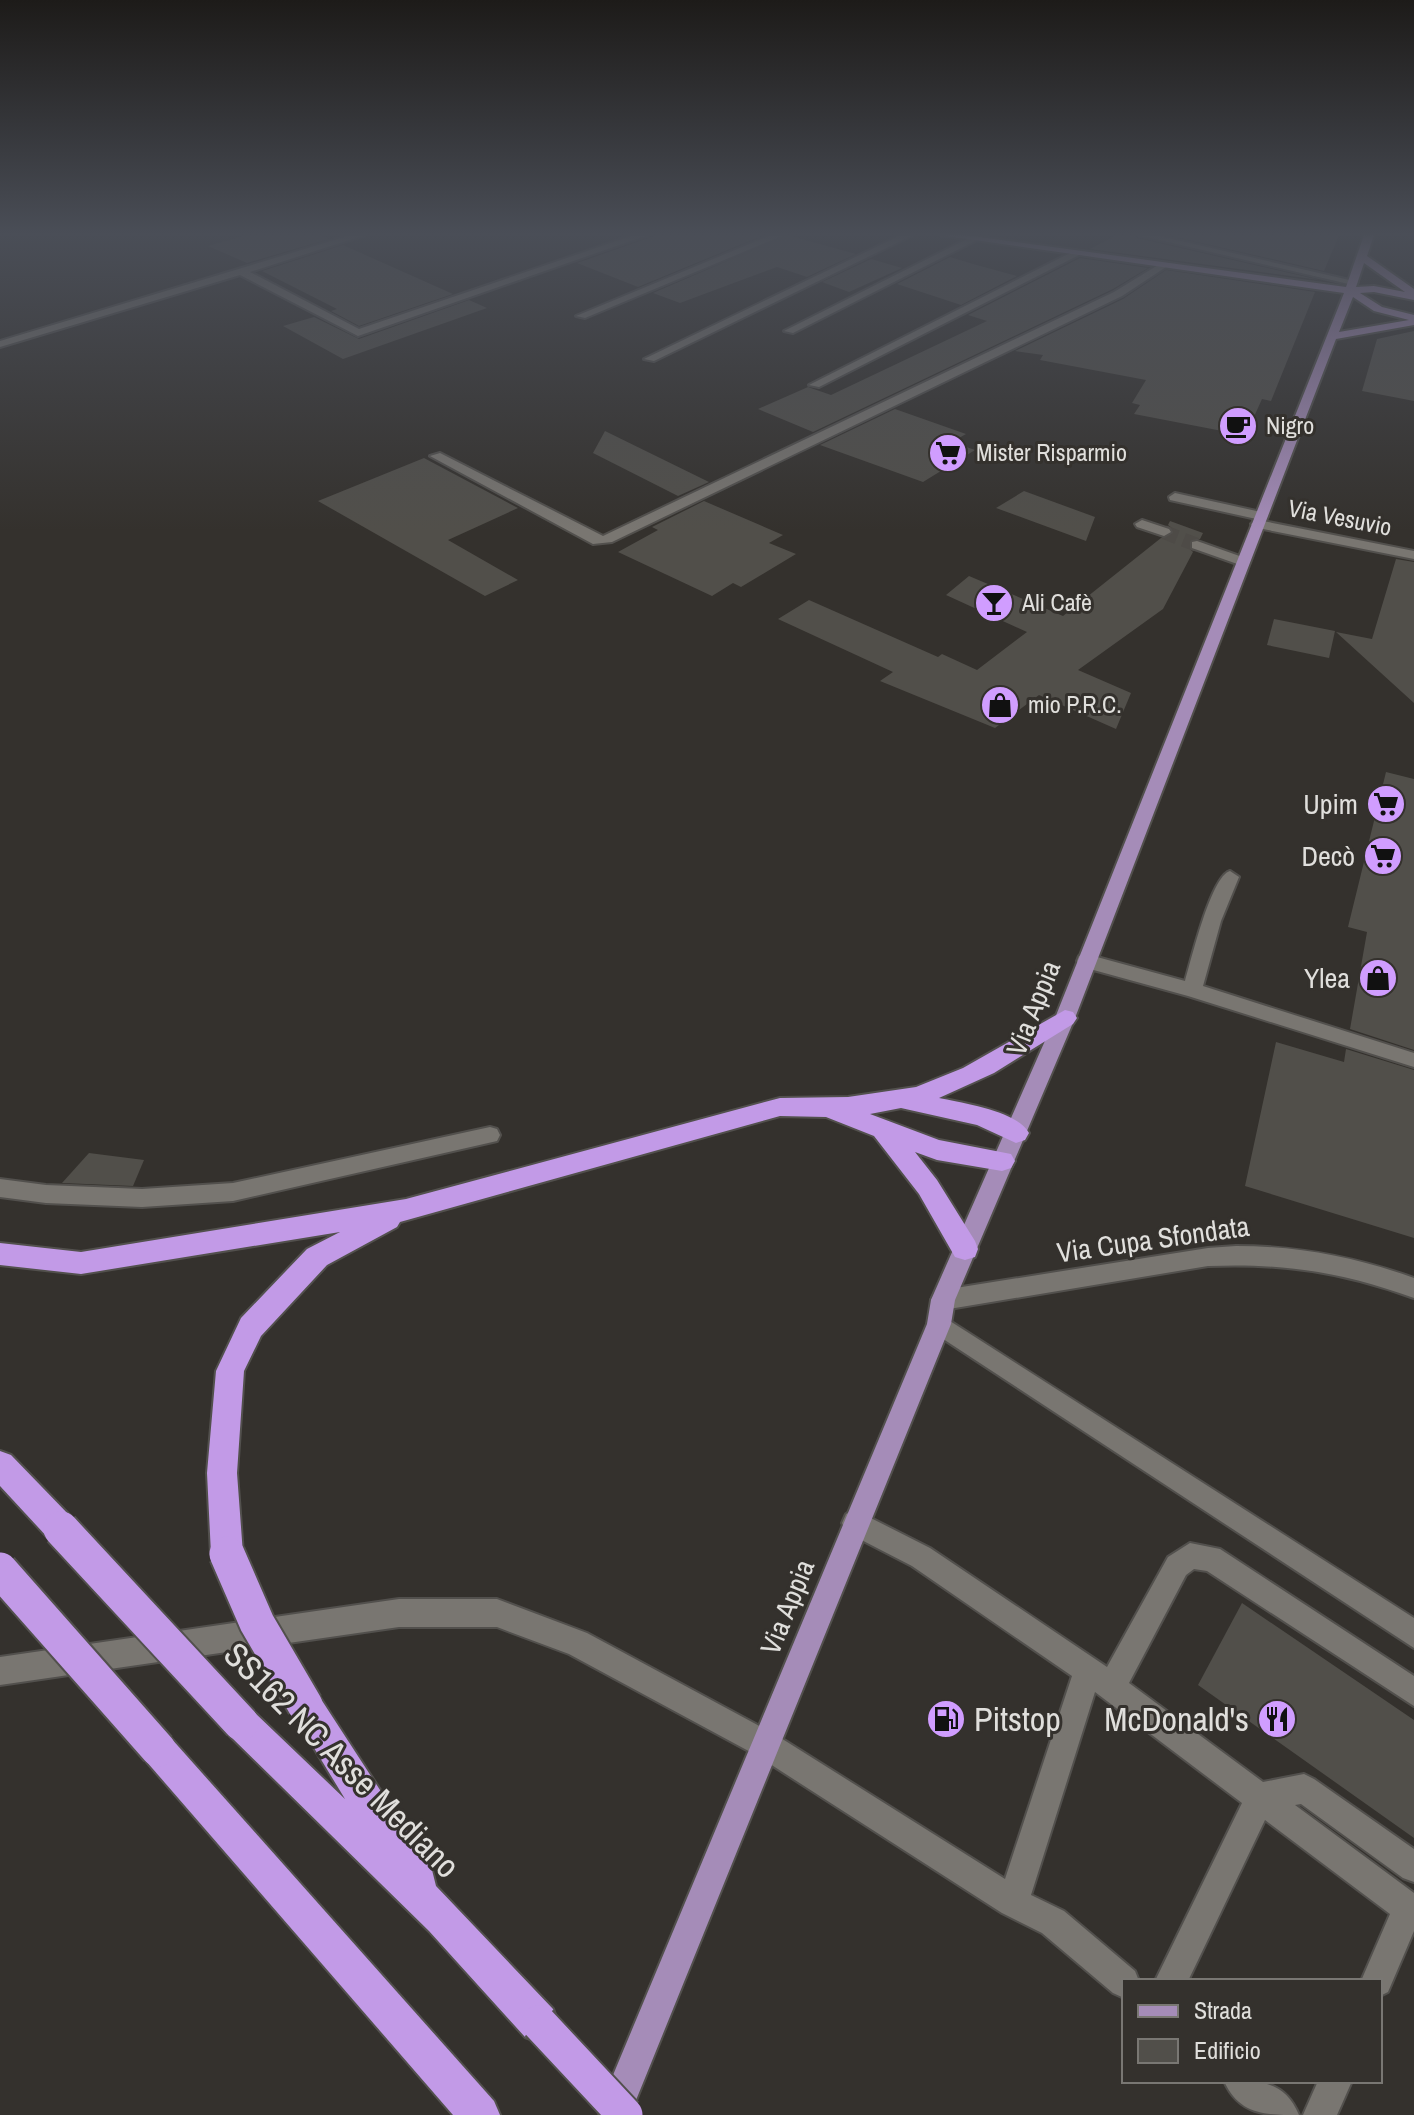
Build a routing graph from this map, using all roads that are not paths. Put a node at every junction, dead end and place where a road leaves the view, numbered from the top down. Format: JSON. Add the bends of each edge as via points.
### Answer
{"nodes":[{"id":1,"x":33,"y":334,"type":"edge"},
{"id":2,"x":703,"y":334,"type":"edge"},
{"id":3,"x":916,"y":334,"type":"edge"},
{"id":4,"x":1035,"y":334,"type":"edge"},
{"id":5,"x":1332,"y":334,"type":"edge"},
{"id":6,"x":1347,"y":334,"type":"edge"},
{"id":7,"x":1331,"y":337,"type":"junction"},
{"id":8,"x":0,"y":344,"type":"edge"},
{"id":9,"x":650,"y":359,"type":"dead end"},
{"id":10,"x":815,"y":385,"type":"dead end"},
{"id":11,"x":436,"y":456,"type":"dead end"},
{"id":12,"x":1175,"y":497,"type":"dead end"},
{"id":13,"x":1259,"y":520,"type":"junction"},
{"id":14,"x":1142,"y":524,"type":"dead end"},
{"id":15,"x":1164,"y":532,"type":"tunnel mouth"},
{"id":16,"x":1197,"y":545,"type":"tunnel mouth"},
{"id":17,"x":1414,"y":555,"type":"edge"},
{"id":18,"x":1243,"y":562,"type":"junction"},
{"id":19,"x":1230,"y":877,"type":"dead end"},
{"id":20,"x":1086,"y":961,"type":"junction"},
{"id":21,"x":1192,"y":990,"type":"junction"},
{"id":22,"x":1065,"y":1018,"type":"junction"},
{"id":23,"x":1414,"y":1060,"type":"edge"},
{"id":24,"x":898,"y":1099,"type":"junction"},
{"id":25,"x":829,"y":1108,"type":"junction"},
{"id":26,"x":883,"y":1132,"type":"junction"},
{"id":27,"x":1016,"y":1133,"type":"junction"},
{"id":28,"x":490,"y":1135,"type":"dead end"},
{"id":29,"x":1002,"y":1161,"type":"junction"},
{"id":30,"x":0,"y":1188,"type":"edge"},
{"id":31,"x":406,"y":1210,"type":"junction"},
{"id":32,"x":965,"y":1249,"type":"junction"},
{"id":33,"x":0,"y":1254,"type":"edge"},
{"id":34,"x":1414,"y":1288,"type":"edge"},
{"id":35,"x":941,"y":1312,"type":"junction"},
{"id":36,"x":0,"y":1465,"type":"edge"},
{"id":37,"x":855,"y":1523,"type":"junction"},
{"id":38,"x":0,"y":1570,"type":"edge"},
{"id":39,"x":1414,"y":1634,"type":"edge"},
{"id":40,"x":0,"y":1671,"type":"edge"},
{"id":41,"x":1100,"y":1679,"type":"junction"},
{"id":42,"x":1414,"y":1692,"type":"edge"},
{"id":43,"x":766,"y":1745,"type":"junction"},
{"id":44,"x":1261,"y":1797,"type":"junction"},
{"id":45,"x":1414,"y":1867,"type":"edge"},
{"id":46,"x":1013,"y":1902,"type":"junction"},
{"id":47,"x":442,"y":1918,"type":"junction"},
{"id":48,"x":1172,"y":1979,"type":"edge"},
{"id":49,"x":1378,"y":1979,"type":"edge"},
{"id":50,"x":1122,"y":1980,"type":"edge"},
{"id":51,"x":1243,"y":2083,"type":"edge"},
{"id":52,"x":1334,"y":2083,"type":"edge"},
{"id":53,"x":480,"y":2115,"type":"edge"},
{"id":54,"x":613,"y":2115,"type":"edge"},
{"id":55,"x":625,"y":2115,"type":"edge"},
{"id":56,"x":1282,"y":2115,"type":"edge"},
{"id":57,"x":1320,"y":2115,"type":"edge"}],
"edges":[{"from":1,"to":8,"type":"street"},
{"from":2,"to":9,"type":"street"},
{"from":3,"to":10,"type":"street"},
{"from":4,"to":11,"type":"street","via":[[598,541]]},
{"from":5,"to":7,"type":"main road","name":"Via Appia"},
{"from":6,"to":7,"type":"main road"},
{"from":7,"to":13,"type":"main road","name":"Via Appia"},
{"from":12,"to":13,"type":"street","name":"Via Vesuvio"},
{"from":13,"to":17,"type":"street","name":"Via Vesuvio"},
{"from":13,"to":18,"type":"main road","name":"Via Appia"},
{"from":14,"to":15,"type":"street"},
{"from":16,"to":18,"type":"street"},
{"from":18,"to":20,"type":"main road","name":"Via Appia"},
{"from":19,"to":21,"type":"street"},
{"from":20,"to":21,"type":"street"},
{"from":20,"to":22,"type":"main road","name":"Via Appia"},
{"from":21,"to":23,"type":"street"},
{"from":22,"to":24,"type":"highway","via":[[955,1083]]},
{"from":22,"to":27,"type":"main road","name":"Via Appia"},
{"from":24,"to":25,"type":"highway"},
{"from":24,"to":27,"type":"highway","via":[[983,1117]]},
{"from":25,"to":26,"type":"highway"},
{"from":25,"to":31,"type":"highway","via":[[780,1107]]},
{"from":26,"to":29,"type":"highway","via":[[937,1150]]},
{"from":26,"to":32,"type":"highway","via":[[928,1187]]},
{"from":27,"to":29,"type":"main road","name":"Via Appia"},
{"from":28,"to":30,"type":"street","via":[[233,1192],[142,1198]]},
{"from":29,"to":32,"type":"main road","name":"Via Appia"},
{"from":31,"to":33,"type":"highway","via":[[81,1263]]},
{"from":31,"to":47,"type":"highway","bridge":true,"via":[[317,1257],[251,1327],[230,1371],[222,1473],[227,1554],[257,1623]]},
{"from":32,"to":35,"type":"main road","name":"Via Appia"},
{"from":34,"to":35,"type":"street","name":"Via Cupa Sfondata","via":[[1328,1262],[1248,1254],[1208,1257]]},
{"from":35,"to":37,"type":"main road","name":"Via Appia"},
{"from":35,"to":39,"type":"street"},
{"from":36,"to":47,"type":"highway","name":"SS162 NC Asse Mediano","bridge":true,"via":[[241,1723]]},
{"from":37,"to":41,"type":"street","via":[[921,1557]]},
{"from":37,"to":43,"type":"main road","name":"Via Appia"},
{"from":38,"to":53,"type":"highway","bridge":true},
{"from":40,"to":43,"type":"street","via":[[399,1613],[497,1613],[577,1643]]},
{"from":41,"to":42,"type":"street","via":[[1177,1566],[1190,1556],[1211,1558]]},
{"from":41,"to":44,"type":"street"},
{"from":41,"to":46,"type":"street"},
{"from":43,"to":46,"type":"street"},
{"from":43,"to":54,"type":"main road","name":"Via Appia"},
{"from":44,"to":45,"type":"street","via":[[1304,1789]]},
{"from":44,"to":48,"type":"street"},
{"from":44,"to":49,"type":"street","via":[[1408,1908]]},
{"from":46,"to":50,"type":"street","via":[[1053,1922]]},
{"from":47,"to":55,"type":"highway","name":"SS162 NC Asse Mediano","bridge":true},
{"from":51,"to":56,"type":"street"},
{"from":52,"to":57,"type":"street"}]}
